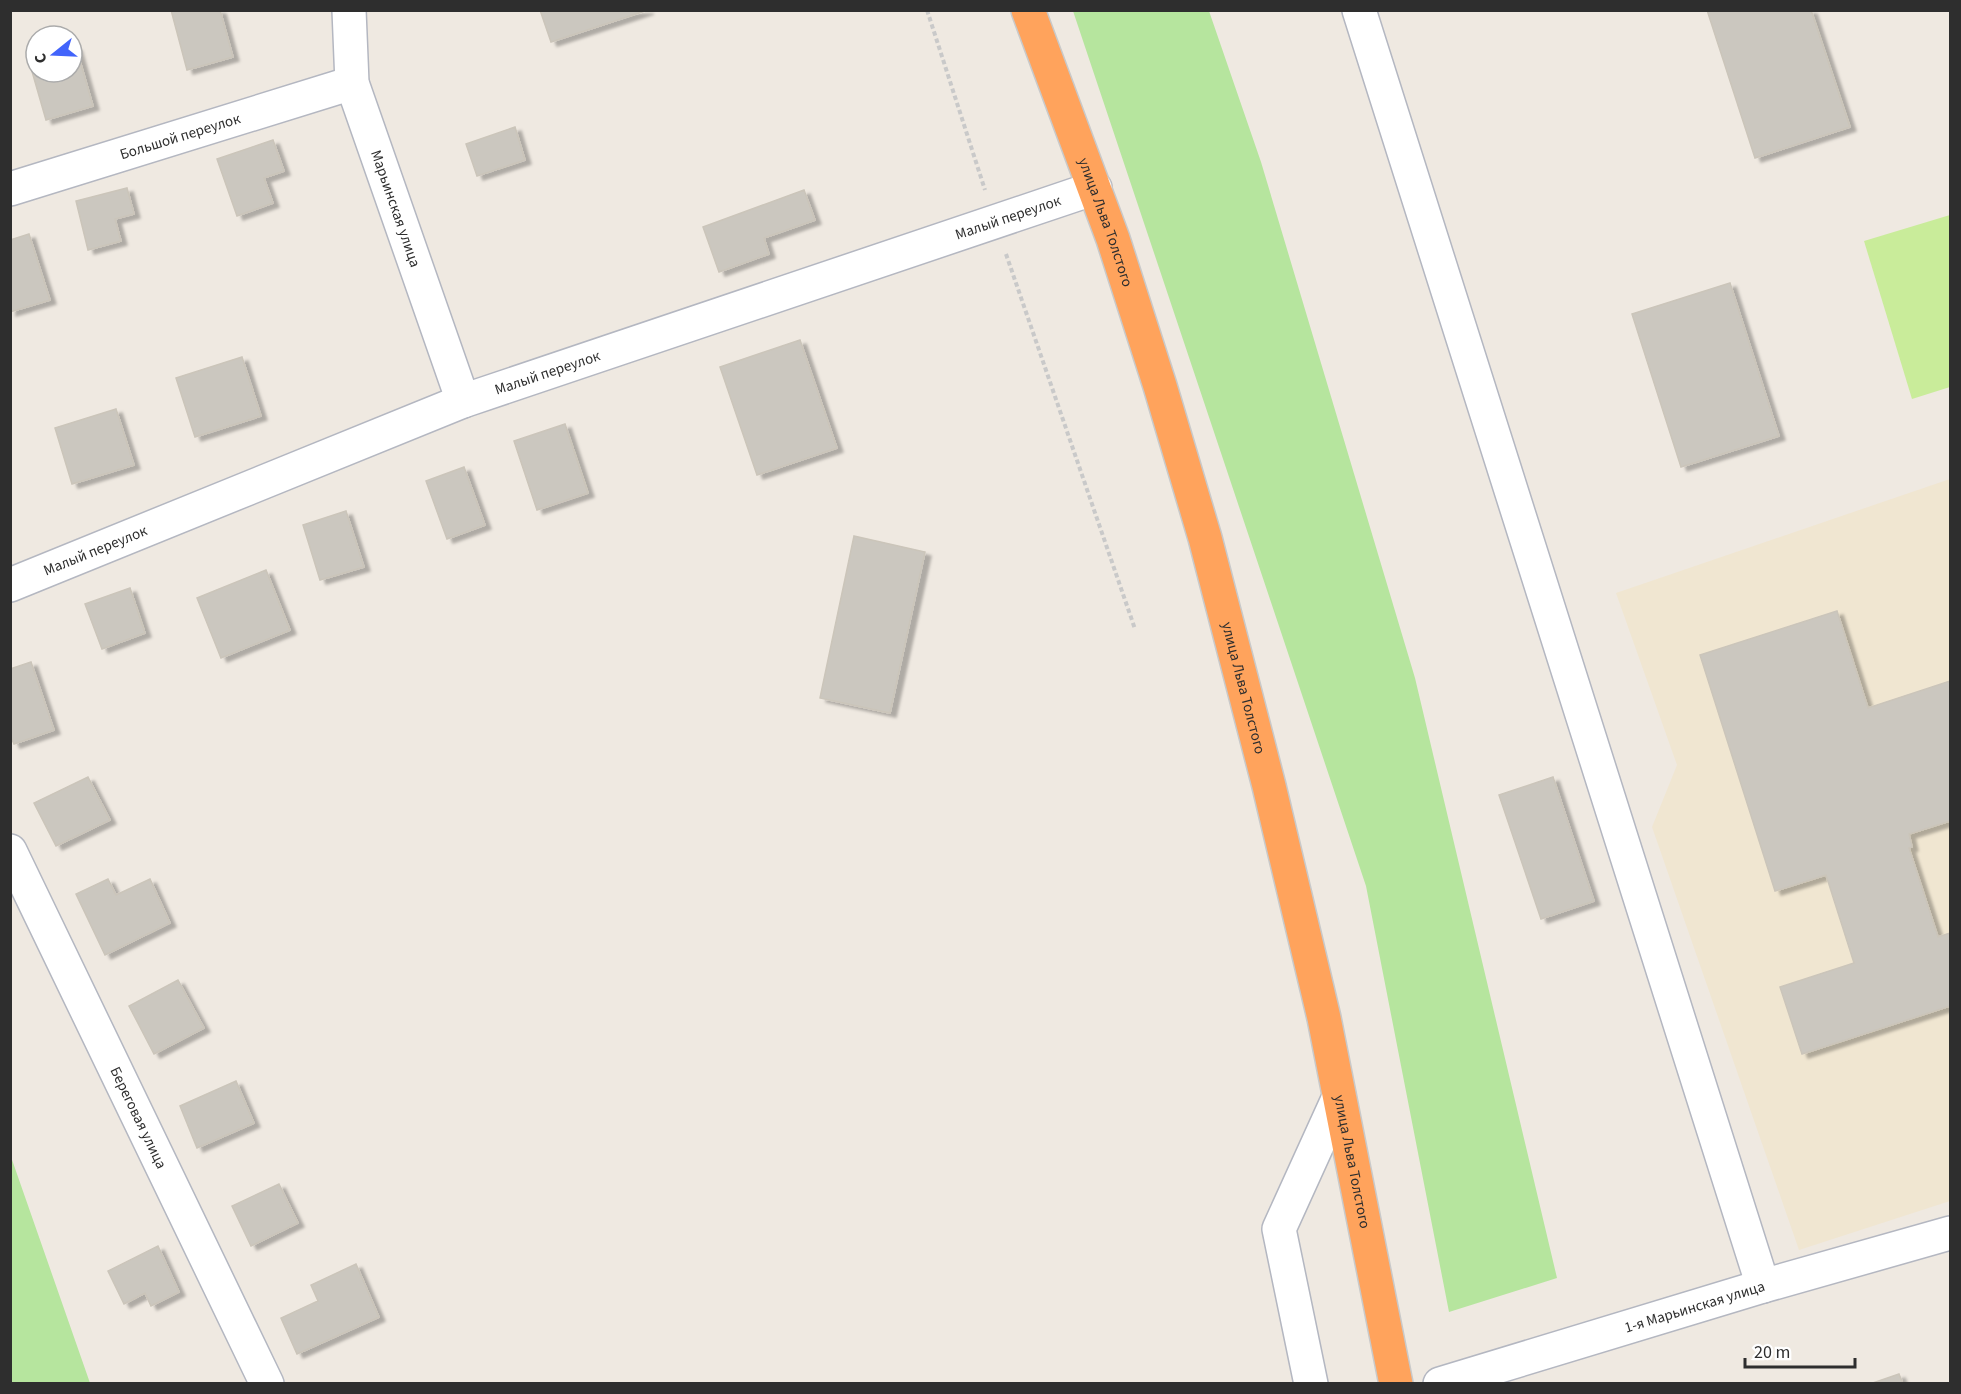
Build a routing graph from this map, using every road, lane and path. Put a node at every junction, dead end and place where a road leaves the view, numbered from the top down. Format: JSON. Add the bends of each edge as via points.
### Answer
{"nodes":[{"id":1,"x":349,"y":10,"type":"edge"},
{"id":2,"x":927,"y":10,"type":"edge"},
{"id":3,"x":1028,"y":10,"type":"edge"},
{"id":4,"x":1359,"y":10,"type":"edge"},
{"id":5,"x":352,"y":83,"type":"junction"},
{"id":6,"x":1095,"y":188,"type":"junction"},
{"id":7,"x":10,"y":189,"type":"edge"},
{"id":8,"x":995,"y":222,"type":"junction"},
{"id":9,"x":463,"y":401,"type":"junction"},
{"id":10,"x":10,"y":585,"type":"edge"},
{"id":11,"x":1136,"y":629,"type":"dead end"},
{"id":12,"x":10,"y":851,"type":"edge"},
{"id":13,"x":1339,"y":1096,"type":"junction"},
{"id":14,"x":1950,"y":1233,"type":"edge"},
{"id":15,"x":1763,"y":1286,"type":"junction"},
{"id":16,"x":267,"y":1383,"type":"edge"},
{"id":17,"x":1311,"y":1383,"type":"edge"},
{"id":18,"x":1396,"y":1383,"type":"edge"},
{"id":19,"x":1440,"y":1383,"type":"edge"}],
"edges":[{"from":1,"to":5,"type":"street","name":"Марьинская улица"},
{"from":2,"to":8,"type":"path"},
{"from":3,"to":6,"type":"highway","name":"улица Льва Толстого"},
{"from":4,"to":15,"type":"street"},
{"from":5,"to":7,"type":"street","name":"Большой переулок"},
{"from":5,"to":9,"type":"street","name":"Марьинская улица"},
{"from":6,"to":8,"type":"street","name":"Малый переулок"},
{"from":6,"to":13,"type":"highway","name":"улица Льва Толстого","via":[[1205,538],[1269,786]]},
{"from":8,"to":9,"type":"street","name":"Малый переулок"},
{"from":8,"to":11,"type":"path"},
{"from":9,"to":10,"type":"street","name":"Малый переулок"},
{"from":12,"to":16,"type":"street","name":"Береговая улица"},
{"from":13,"to":17,"type":"street","via":[[1279,1230]]},
{"from":13,"to":18,"type":"highway","name":"улица Льва Толстого"},
{"from":14,"to":15,"type":"street","name":"1-я Марьинская улица"},
{"from":15,"to":19,"type":"street","name":"1-я Марьинская улица"}]}
